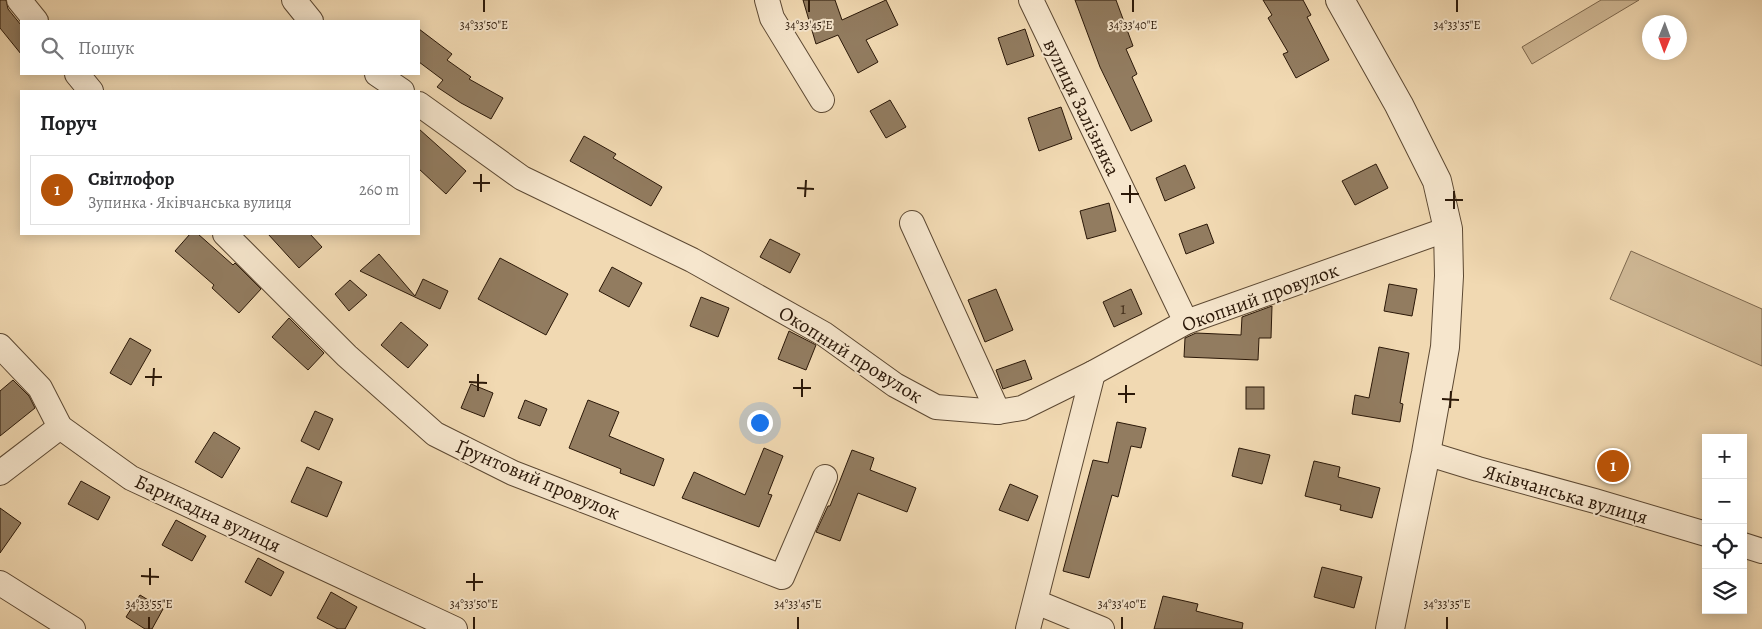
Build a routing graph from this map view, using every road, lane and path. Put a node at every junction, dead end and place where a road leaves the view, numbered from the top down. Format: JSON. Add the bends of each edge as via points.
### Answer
{"nodes":[{"id":1,"x":20,"y":0,"type":"edge"},
{"id":2,"x":294,"y":0,"type":"edge"},
{"id":3,"x":767,"y":0,"type":"edge"},
{"id":4,"x":1031,"y":0,"type":"edge"},
{"id":5,"x":1340,"y":0,"type":"edge"},
{"id":6,"x":35,"y":20,"type":"edge"},
{"id":7,"x":310,"y":20,"type":"edge"},
{"id":8,"x":78,"y":75,"type":"edge"},
{"id":9,"x":378,"y":75,"type":"edge"},
{"id":10,"x":90,"y":90,"type":"edge"},
{"id":11,"x":401,"y":90,"type":"edge"},
{"id":12,"x":822,"y":100,"type":"dead end"},
{"id":13,"x":420,"y":105,"type":"edge"},
{"id":14,"x":912,"y":223,"type":"dead end"},
{"id":15,"x":1448,"y":229,"type":"junction"},
{"id":16,"x":226,"y":235,"type":"edge"},
{"id":17,"x":1186,"y":322,"type":"junction"},
{"id":18,"x":0,"y":346,"type":"edge"},
{"id":19,"x":1093,"y":373,"type":"junction"},
{"id":20,"x":998,"y":412,"type":"junction"},
{"id":21,"x":60,"y":427,"type":"junction"},
{"id":22,"x":1426,"y":453,"type":"junction"},
{"id":23,"x":0,"y":473,"type":"edge"},
{"id":24,"x":826,"y":477,"type":"dead end"},
{"id":25,"x":1702,"y":533,"type":"edge"},
{"id":26,"x":1747,"y":546,"type":"edge"},
{"id":27,"x":1762,"y":551,"type":"edge"},
{"id":28,"x":0,"y":583,"type":"edge"},
{"id":29,"x":1036,"y":602,"type":"junction"},
{"id":30,"x":73,"y":629,"type":"edge"},
{"id":31,"x":455,"y":629,"type":"edge"},
{"id":32,"x":1028,"y":629,"type":"edge"},
{"id":33,"x":1102,"y":629,"type":"edge"},
{"id":34,"x":1390,"y":629,"type":"edge"}],
"edges":[{"from":1,"to":6,"type":"street"},
{"from":2,"to":7,"type":"street"},
{"from":3,"to":12,"type":"street","via":[[772,18]]},
{"from":4,"to":17,"type":"street","name":"вулиця Залізняка"},
{"from":5,"to":15,"type":"street","via":[[1437,181]]},
{"from":8,"to":10,"type":"street"},
{"from":9,"to":11,"type":"street"},
{"from":13,"to":20,"type":"street","name":"Окопний провулок","via":[[522,178],[700,265],[824,334],[895,385],[936,407]]},
{"from":14,"to":20,"type":"street"},
{"from":15,"to":17,"type":"street","name":"Окопний провулок"},
{"from":15,"to":22,"type":"street","via":[[1450,276],[1445,347]]},
{"from":16,"to":24,"type":"street","name":"Ґрунтовий провулок","via":[[347,356],[435,434],[513,473],[782,577]]},
{"from":17,"to":19,"type":"street","name":"Окопний провулок"},
{"from":18,"to":21,"type":"street","name":"Барикадна вулиця","via":[[40,388]]},
{"from":19,"to":20,"type":"street","name":"Окопний провулок","via":[[1022,408]]},
{"from":19,"to":29,"type":"street"},
{"from":21,"to":23,"type":"street"},
{"from":21,"to":31,"type":"street","name":"Барикадна вулиця","via":[[131,478]]},
{"from":22,"to":25,"type":"street","name":"Яківчанська вулиця"},
{"from":22,"to":34,"type":"street"},
{"from":26,"to":27,"type":"street"},
{"from":28,"to":30,"type":"street"},
{"from":29,"to":32,"type":"street"},
{"from":29,"to":33,"type":"street"}]}
